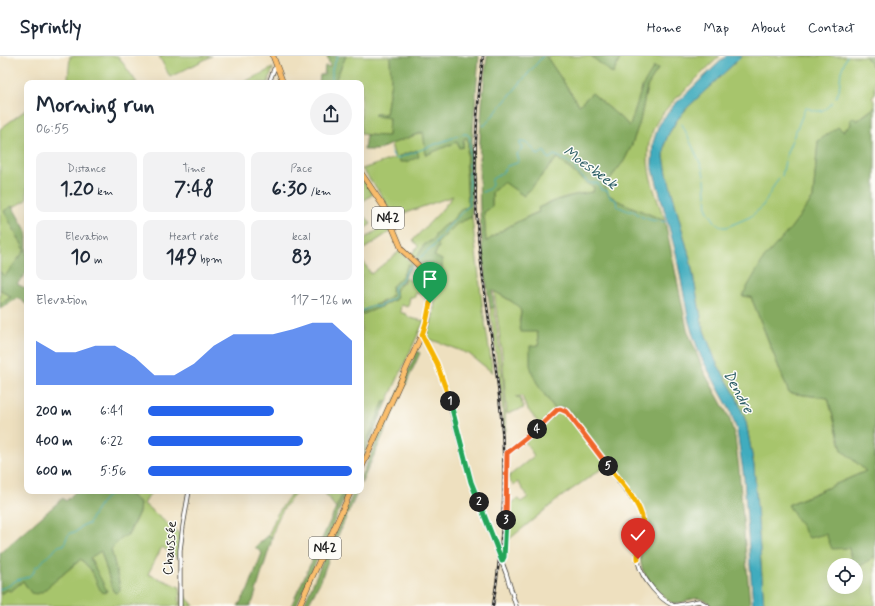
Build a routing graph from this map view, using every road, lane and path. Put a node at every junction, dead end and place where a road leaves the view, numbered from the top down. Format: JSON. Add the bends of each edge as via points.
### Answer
{"nodes":[{"id":1,"x":273,"y":56,"type":"edge"},
{"id":2,"x":277,"y":68,"type":"junction"},
{"id":3,"x":270,"y":80,"type":"edge"},
{"id":4,"x":282,"y":80,"type":"edge"},
{"id":5,"x":364,"y":178,"type":"edge"},
{"id":6,"x":422,"y":335,"type":"junction"},
{"id":7,"x":364,"y":462,"type":"edge"},
{"id":8,"x":188,"y":494,"type":"edge"},
{"id":9,"x":350,"y":494,"type":"edge"},
{"id":10,"x":502,"y":561,"type":"junction"},
{"id":11,"x":180,"y":606,"type":"edge"},
{"id":12,"x":299,"y":606,"type":"edge"},
{"id":13,"x":516,"y":606,"type":"edge"},
{"id":14,"x":708,"y":606,"type":"edge"}],
"edges":[{"from":1,"to":2,"type":"main road"},
{"from":2,"to":3,"type":"street"},
{"from":2,"to":4,"type":"main road"},
{"from":5,"to":6,"type":"main road","number":"N42","via":[[384,208],[402,250],[423,272],[428,284],[430,303]]},
{"from":6,"to":7,"type":"main road","number":"N42"},
{"from":6,"to":10,"type":"street","via":[[446,388],[471,482]]},
{"from":8,"to":11,"type":"street","name":"Chaussée","via":[[180,550]]},
{"from":9,"to":12,"type":"main road","number":"N42"},
{"from":10,"to":13,"type":"street"},
{"from":10,"to":14,"type":"street","via":[[507,453],[560,409],[567,412],[640,511],[643,527],[638,559],[648,582],[664,600],[674,606],[700,602]]}]}
